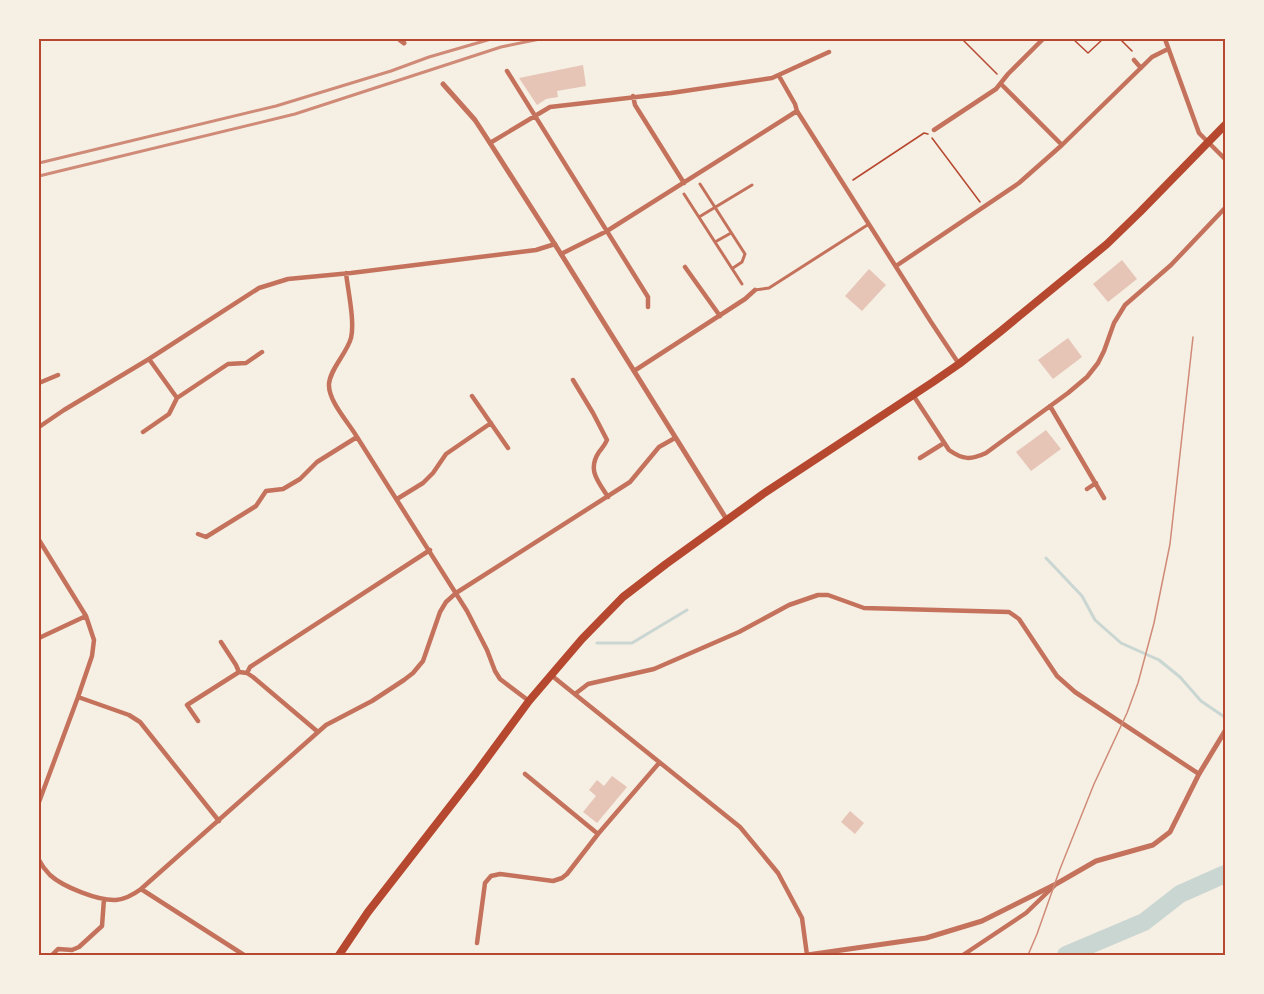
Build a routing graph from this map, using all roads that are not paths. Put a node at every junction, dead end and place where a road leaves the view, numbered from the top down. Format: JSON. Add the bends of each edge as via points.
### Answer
{"nodes":[{"id":1,"x":1043,"y":39,"type":"edge"},
{"id":2,"x":1165,"y":39,"type":"edge"},
{"id":3,"x":1168,"y":49,"type":"junction"},
{"id":4,"x":829,"y":52,"type":"dead end"},
{"id":5,"x":1134,"y":60,"type":"dead end"},
{"id":6,"x":1141,"y":68,"type":"junction"},
{"id":7,"x":507,"y":71,"type":"dead end"},
{"id":8,"x":779,"y":76,"type":"junction"},
{"id":9,"x":443,"y":84,"type":"dead end"},
{"id":10,"x":1001,"y":84,"type":"junction"},
{"id":11,"x":633,"y":96,"type":"junction"},
{"id":12,"x":796,"y":111,"type":"junction"},
{"id":13,"x":535,"y":116,"type":"junction"},
{"id":14,"x":1225,"y":124,"type":"edge"},
{"id":15,"x":934,"y":130,"type":"dead end"},
{"id":16,"x":1208,"y":142,"type":"junction"},
{"id":17,"x":490,"y":143,"type":"junction"},
{"id":18,"x":1062,"y":145,"type":"junction"},
{"id":19,"x":1225,"y":159,"type":"edge"},
{"id":20,"x":684,"y":183,"type":"junction"},
{"id":21,"x":700,"y":184,"type":"dead end"},
{"id":22,"x":752,"y":185,"type":"dead end"},
{"id":23,"x":684,"y":194,"type":"dead end"},
{"id":24,"x":715,"y":208,"type":"junction"},
{"id":25,"x":1225,"y":208,"type":"edge"},
{"id":26,"x":699,"y":217,"type":"junction"},
{"id":27,"x":869,"y":224,"type":"junction"},
{"id":28,"x":607,"y":231,"type":"junction"},
{"id":29,"x":731,"y":233,"type":"junction"},
{"id":30,"x":715,"y":242,"type":"junction"},
{"id":31,"x":555,"y":244,"type":"junction"},
{"id":32,"x":561,"y":254,"type":"junction"},
{"id":33,"x":896,"y":266,"type":"junction"},
{"id":34,"x":685,"y":267,"type":"dead end"},
{"id":35,"x":733,"y":268,"type":"junction"},
{"id":36,"x":346,"y":273,"type":"junction"},
{"id":37,"x":742,"y":284,"type":"dead end"},
{"id":38,"x":755,"y":290,"type":"joint"},
{"id":39,"x":648,"y":308,"type":"dead end"},
{"id":40,"x":720,"y":316,"type":"junction"},
{"id":41,"x":262,"y":352,"type":"dead end"},
{"id":42,"x":149,"y":359,"type":"junction"},
{"id":43,"x":959,"y":364,"type":"junction"},
{"id":44,"x":634,"y":371,"type":"junction"},
{"id":45,"x":58,"y":375,"type":"dead end"},
{"id":46,"x":573,"y":380,"type":"dead end"},
{"id":47,"x":39,"y":383,"type":"edge"},
{"id":48,"x":913,"y":395,"type":"junction"},
{"id":49,"x":472,"y":396,"type":"dead end"},
{"id":50,"x":177,"y":398,"type":"junction"},
{"id":51,"x":1050,"y":406,"type":"junction"},
{"id":52,"x":491,"y":423,"type":"junction"},
{"id":53,"x":39,"y":426,"type":"edge"},
{"id":54,"x":143,"y":432,"type":"dead end"},
{"id":55,"x":357,"y":437,"type":"junction"},
{"id":56,"x":675,"y":438,"type":"junction"},
{"id":57,"x":944,"y":443,"type":"junction"},
{"id":58,"x":508,"y":448,"type":"dead end"},
{"id":59,"x":920,"y":458,"type":"dead end"},
{"id":60,"x":1096,"y":483,"type":"junction"},
{"id":61,"x":1087,"y":489,"type":"dead end"},
{"id":62,"x":608,"y":497,"type":"junction"},
{"id":63,"x":1104,"y":498,"type":"dead end"},
{"id":64,"x":397,"y":499,"type":"junction"},
{"id":65,"x":727,"y":520,"type":"junction"},
{"id":66,"x":198,"y":534,"type":"dead end"},
{"id":67,"x":39,"y":540,"type":"edge"},
{"id":68,"x":430,"y":550,"type":"junction"},
{"id":69,"x":456,"y":593,"type":"junction"},
{"id":70,"x":86,"y":616,"type":"junction"},
{"id":71,"x":39,"y":638,"type":"edge"},
{"id":72,"x":221,"y":642,"type":"dead end"},
{"id":73,"x":239,"y":672,"type":"junction"},
{"id":74,"x":247,"y":673,"type":"junction"},
{"id":75,"x":551,"y":675,"type":"junction"},
{"id":76,"x":575,"y":694,"type":"junction"},
{"id":77,"x":78,"y":697,"type":"junction"},
{"id":78,"x":529,"y":701,"type":"junction"},
{"id":79,"x":198,"y":721,"type":"dead end"},
{"id":80,"x":1225,"y":731,"type":"edge"},
{"id":81,"x":318,"y":732,"type":"junction"},
{"id":82,"x":659,"y":763,"type":"junction"},
{"id":83,"x":525,"y":774,"type":"dead end"},
{"id":84,"x":1199,"y":774,"type":"junction"},
{"id":85,"x":39,"y":802,"type":"edge"},
{"id":86,"x":219,"y":821,"type":"junction"},
{"id":87,"x":598,"y":834,"type":"junction"},
{"id":88,"x":39,"y":860,"type":"edge"},
{"id":89,"x":1056,"y":885,"type":"junction"},
{"id":90,"x":141,"y":889,"type":"junction"},
{"id":91,"x":104,"y":899,"type":"junction"},
{"id":92,"x":477,"y":943,"type":"dead end"},
{"id":93,"x":72,"y":952,"type":"edge"},
{"id":94,"x":52,"y":955,"type":"edge"},
{"id":95,"x":244,"y":955,"type":"edge"},
{"id":96,"x":339,"y":955,"type":"edge"},
{"id":97,"x":807,"y":955,"type":"edge"},
{"id":98,"x":963,"y":955,"type":"edge"}],
"edges":[{"from":1,"to":10,"type":"street"},
{"from":2,"to":3,"type":"street"},
{"from":3,"to":6,"type":"street"},
{"from":3,"to":16,"type":"street","via":[[1198,133]]},
{"from":4,"to":8,"type":"street"},
{"from":5,"to":6,"type":"street"},
{"from":6,"to":18,"type":"street"},
{"from":7,"to":13,"type":"street"},
{"from":8,"to":11,"type":"street"},
{"from":8,"to":12,"type":"street"},
{"from":9,"to":17,"type":"street"},
{"from":10,"to":15,"type":"street"},
{"from":10,"to":18,"type":"street"},
{"from":11,"to":13,"type":"street","via":[[550,107]]},
{"from":11,"to":20,"type":"street"},
{"from":12,"to":20,"type":"street"},
{"from":12,"to":27,"type":"street"},
{"from":13,"to":17,"type":"street"},
{"from":13,"to":28,"type":"street"},
{"from":14,"to":16,"type":"highway"},
{"from":16,"to":19,"type":"street"},
{"from":16,"to":43,"type":"highway","via":[[1107,244]]},
{"from":17,"to":31,"type":"street"},
{"from":18,"to":33,"type":"street","via":[[1019,183]]},
{"from":20,"to":28,"type":"street"},
{"from":21,"to":24,"type":"street"},
{"from":22,"to":24,"type":"street"},
{"from":23,"to":26,"type":"street"},
{"from":24,"to":26,"type":"street"},
{"from":24,"to":29,"type":"street"},
{"from":25,"to":51,"type":"street","via":[[1171,266],[1125,305],[1113,323],[1098,363],[1075,388]]},
{"from":26,"to":30,"type":"street"},
{"from":27,"to":33,"type":"street"},
{"from":27,"to":38,"type":"street","via":[[769,288]]},
{"from":28,"to":32,"type":"street"},
{"from":28,"to":39,"type":"street","via":[[648,297]]},
{"from":29,"to":30,"type":"street"},
{"from":29,"to":35,"type":"street","via":[[745,254]]},
{"from":30,"to":35,"type":"street"},
{"from":31,"to":32,"type":"street"},
{"from":31,"to":36,"type":"street","via":[[536,250]]},
{"from":32,"to":44,"type":"street"},
{"from":33,"to":43,"type":"street"},
{"from":34,"to":40,"type":"street"},
{"from":35,"to":37,"type":"street"},
{"from":36,"to":42,"type":"street","via":[[288,279],[259,288]]},
{"from":36,"to":55,"type":"street","via":[[351,336],[329,385],[335,404]]},
{"from":38,"to":40,"type":"street"},
{"from":40,"to":44,"type":"street"},
{"from":41,"to":50,"type":"street","via":[[246,363],[228,364]]},
{"from":42,"to":50,"type":"street"},
{"from":42,"to":53,"type":"street"},
{"from":43,"to":48,"type":"highway"},
{"from":44,"to":56,"type":"street"},
{"from":45,"to":47,"type":"street"},
{"from":46,"to":62,"type":"street","via":[[607,440],[595,459],[593,471]]},
{"from":48,"to":57,"type":"street"},
{"from":48,"to":65,"type":"highway"},
{"from":49,"to":52,"type":"street"},
{"from":50,"to":54,"type":"street","via":[[169,414]]},
{"from":51,"to":57,"type":"street","via":[[976,458],[962,458]]},
{"from":51,"to":60,"type":"street"},
{"from":52,"to":58,"type":"street"},
{"from":52,"to":64,"type":"street","via":[[446,454],[423,483]]},
{"from":55,"to":64,"type":"street"},
{"from":55,"to":66,"type":"street","via":[[317,462],[300,479],[283,489],[266,491],[256,506],[229,525],[206,537]]},
{"from":56,"to":62,"type":"street","via":[[659,447],[630,482]]},
{"from":56,"to":65,"type":"street"},
{"from":57,"to":59,"type":"street"},
{"from":60,"to":61,"type":"street"},
{"from":60,"to":63,"type":"street"},
{"from":62,"to":69,"type":"street"},
{"from":64,"to":68,"type":"street"},
{"from":65,"to":75,"type":"highway","via":[[623,597]]},
{"from":67,"to":70,"type":"street"},
{"from":68,"to":69,"type":"street"},
{"from":68,"to":74,"type":"street","via":[[250,667]]},
{"from":69,"to":78,"type":"street","via":[[495,671]]},
{"from":69,"to":81,"type":"street","via":[[440,612],[423,660],[413,673]]},
{"from":70,"to":71,"type":"street"},
{"from":70,"to":77,"type":"street","via":[[94,640]]},
{"from":72,"to":73,"type":"street"},
{"from":73,"to":74,"type":"street"},
{"from":73,"to":79,"type":"street","via":[[187,705]]},
{"from":74,"to":81,"type":"street"},
{"from":75,"to":76,"type":"street"},
{"from":75,"to":78,"type":"highway"},
{"from":76,"to":82,"type":"street"},
{"from":76,"to":84,"type":"street","via":[[588,684],[654,669],[818,595],[864,608],[1009,612],[1019,619],[1057,676],[1075,692]]},
{"from":77,"to":85,"type":"street"},
{"from":77,"to":86,"type":"street","via":[[140,722]]},
{"from":78,"to":96,"type":"highway"},
{"from":80,"to":84,"type":"street"},
{"from":81,"to":86,"type":"street"},
{"from":82,"to":87,"type":"street"},
{"from":82,"to":97,"type":"street","via":[[740,827],[778,873],[802,918]]},
{"from":83,"to":87,"type":"street"},
{"from":84,"to":89,"type":"street","via":[[1170,832],[1153,845],[1096,861]]},
{"from":86,"to":90,"type":"street"},
{"from":87,"to":92,"type":"street","via":[[562,878],[553,881],[491,876],[485,883]]},
{"from":88,"to":91,"type":"street","via":[[60,882]]},
{"from":89,"to":97,"type":"street","via":[[982,921],[926,938]]},
{"from":89,"to":98,"type":"street","via":[[1026,913]]},
{"from":90,"to":91,"type":"street","via":[[130,897]]},
{"from":90,"to":95,"type":"street"},
{"from":91,"to":93,"type":"street","via":[[102,926]]},
{"from":93,"to":94,"type":"street","via":[[58,949]]}]}
